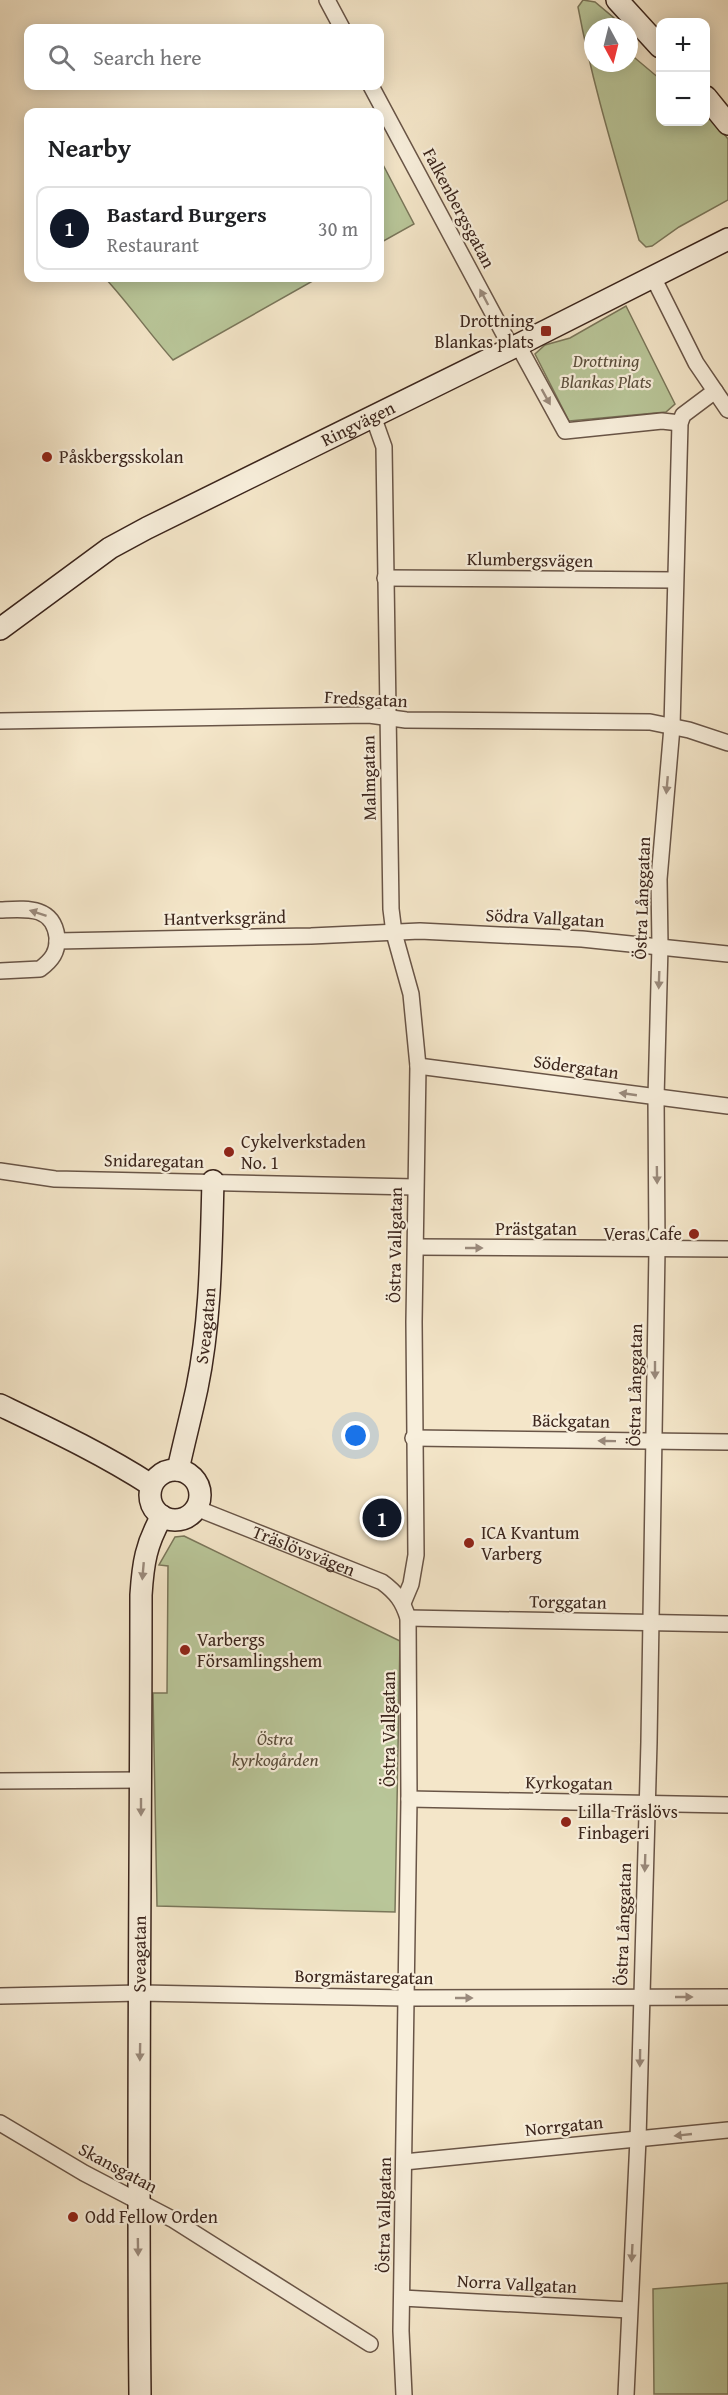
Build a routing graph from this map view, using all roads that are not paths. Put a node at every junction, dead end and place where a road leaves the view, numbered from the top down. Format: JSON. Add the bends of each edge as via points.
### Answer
{"nodes":[{"id":1,"x":327,"y":0,"type":"edge"},
{"id":2,"x":616,"y":0,"type":"edge"},
{"id":3,"x":340,"y":24,"type":"edge"},
{"id":4,"x":656,"y":43,"type":"edge"},
{"id":5,"x":373,"y":90,"type":"edge"},
{"id":6,"x":710,"y":101,"type":"edge"},
{"id":7,"x":710,"y":103,"type":"edge"},
{"id":8,"x":383,"y":108,"type":"edge"},
{"id":9,"x":384,"y":110,"type":"edge"},
{"id":10,"x":728,"y":117,"type":"edge"},
{"id":11,"x":728,"y":124,"type":"edge"},
{"id":12,"x":726,"y":239,"type":"edge"},
{"id":13,"x":653,"y":277,"type":"junction"},
{"id":14,"x":515,"y":347,"type":"junction"},
{"id":15,"x":715,"y":391,"type":"junction"},
{"id":16,"x":728,"y":410,"type":"edge"},
{"id":17,"x":373,"y":416,"type":"junction"},
{"id":18,"x":680,"y":423,"type":"junction"},
{"id":19,"x":385,"y":578,"type":"junction"},
{"id":20,"x":674,"y":580,"type":"junction"},
{"id":21,"x":0,"y":628,"type":"edge"},
{"id":22,"x":387,"y":718,"type":"junction"},
{"id":23,"x":0,"y":721,"type":"edge"},
{"id":24,"x":672,"y":727,"type":"junction"},
{"id":25,"x":728,"y":743,"type":"edge"},
{"id":26,"x":0,"y":910,"type":"edge"},
{"id":27,"x":394,"y":933,"type":"junction"},
{"id":28,"x":57,"y":941,"type":"junction"},
{"id":29,"x":660,"y":946,"type":"junction"},
{"id":30,"x":728,"y":954,"type":"edge"},
{"id":31,"x":0,"y":971,"type":"edge"},
{"id":32,"x":418,"y":1066,"type":"junction"},
{"id":33,"x":656,"y":1098,"type":"junction"},
{"id":34,"x":728,"y":1106,"type":"edge"},
{"id":35,"x":0,"y":1171,"type":"edge"},
{"id":36,"x":213,"y":1181,"type":"junction"},
{"id":37,"x":416,"y":1187,"type":"junction"},
{"id":38,"x":416,"y":1248,"type":"junction"},
{"id":39,"x":657,"y":1249,"type":"junction"},
{"id":40,"x":728,"y":1249,"type":"edge"},
{"id":41,"x":0,"y":1405,"type":"edge"},
{"id":42,"x":413,"y":1438,"type":"junction"},
{"id":43,"x":654,"y":1442,"type":"junction"},
{"id":44,"x":728,"y":1442,"type":"edge"},
{"id":45,"x":178,"y":1470,"type":"junction"},
{"id":46,"x":151,"y":1485,"type":"junction"},
{"id":47,"x":196,"y":1508,"type":"junction"},
{"id":48,"x":162,"y":1516,"type":"junction"},
{"id":49,"x":403,"y":1603,"type":"junction"},
{"id":50,"x":408,"y":1618,"type":"junction"},
{"id":51,"x":651,"y":1622,"type":"junction"},
{"id":52,"x":728,"y":1624,"type":"edge"},
{"id":53,"x":141,"y":1780,"type":"junction"},
{"id":54,"x":0,"y":1781,"type":"edge"},
{"id":55,"x":409,"y":1799,"type":"junction"},
{"id":56,"x":646,"y":1804,"type":"junction"},
{"id":57,"x":728,"y":1805,"type":"edge"},
{"id":58,"x":141,"y":1993,"type":"junction"},
{"id":59,"x":0,"y":1996,"type":"edge"},
{"id":60,"x":641,"y":1996,"type":"junction"},
{"id":61,"x":728,"y":1997,"type":"edge"},
{"id":62,"x":406,"y":1998,"type":"junction"},
{"id":63,"x":0,"y":2123,"type":"edge"},
{"id":64,"x":728,"y":2130,"type":"edge"},
{"id":65,"x":638,"y":2139,"type":"junction"},
{"id":66,"x":404,"y":2162,"type":"junction"},
{"id":67,"x":138,"y":2202,"type":"junction"},
{"id":68,"x":402,"y":2298,"type":"junction"},
{"id":69,"x":629,"y":2310,"type":"junction"},
{"id":70,"x":370,"y":2344,"type":"dead end"},
{"id":71,"x":140,"y":2395,"type":"edge"},
{"id":72,"x":404,"y":2395,"type":"edge"},
{"id":73,"x":626,"y":2395,"type":"edge"}],
"edges":[{"from":1,"to":3,"type":"street"},
{"from":2,"to":4,"type":"street"},
{"from":8,"to":5,"type":"street","name":"Falkenbergsgatan","one_way":true},
{"from":6,"to":10,"type":"street"},
{"from":7,"to":11,"type":"street"},
{"from":14,"to":9,"type":"street","name":"Falkenbergsgatan","one_way":true},
{"from":12,"to":13,"type":"street","name":"Ringvägen"},
{"from":13,"to":14,"type":"street","name":"Ringvägen"},
{"from":13,"to":15,"type":"street","via":[[696,363]]},
{"from":14,"to":17,"type":"street","name":"Ringvägen"},
{"from":14,"to":18,"type":"street","one_way":true,"via":[[565,431],[663,421]]},
{"from":15,"to":16,"type":"street"},
{"from":15,"to":18,"type":"street","via":[[683,415]]},
{"from":17,"to":19,"type":"street","name":"Malmgatan","via":[[384,447]]},
{"from":17,"to":21,"type":"street","name":"Ringvägen","via":[[110,548]]},
{"from":18,"to":20,"type":"street","name":"Östra Långgatan"},
{"from":19,"to":20,"type":"street","name":"Klumbergsvägen"},
{"from":19,"to":22,"type":"street","name":"Malmgatan"},
{"from":20,"to":24,"type":"street","name":"Östra Långgatan"},
{"from":22,"to":23,"type":"street","name":"Fredsgatan","via":[[369,715]]},
{"from":22,"to":24,"type":"street","name":"Fredsgatan","via":[[650,722]]},
{"from":22,"to":27,"type":"street","name":"Malmgatan"},
{"from":24,"to":25,"type":"street","name":"Fredsgatan"},
{"from":24,"to":29,"type":"street","name":"Östra Långgatan","one_way":true,"via":[[659,879]]},
{"from":28,"to":26,"type":"street","one_way":true,"via":[[51,918],[41,912]]},
{"from":27,"to":28,"type":"street","name":"Hantverksgränd"},
{"from":27,"to":29,"type":"street","name":"Södra Vallgatan","via":[[420,931]]},
{"from":27,"to":32,"type":"street","name":"Malmgatan","via":[[411,994]]},
{"from":28,"to":31,"type":"street","via":[[55,955],[40,969]]},
{"from":29,"to":30,"type":"street","name":"Södra Vallgatan"},
{"from":29,"to":33,"type":"street","name":"Östra Långgatan","one_way":true},
{"from":33,"to":32,"type":"street","name":"Södergatan","one_way":true},
{"from":32,"to":37,"type":"street","name":"Östra Vallgatan"},
{"from":33,"to":34,"type":"street","name":"Södergatan"},
{"from":33,"to":39,"type":"street","name":"Östra Långgatan","one_way":true},
{"from":35,"to":36,"type":"street","name":"Snidaregatan","via":[[55,1179]]},
{"from":36,"to":37,"type":"street","name":"Snidaregatan"},
{"from":36,"to":45,"type":"street","name":"Sveagatan","via":[[210,1288],[204,1340]]},
{"from":37,"to":38,"type":"street","name":"Östra Vallgatan"},
{"from":38,"to":39,"type":"street","name":"Prästgatan","one_way":true},
{"from":38,"to":42,"type":"street","name":"Östra Vallgatan"},
{"from":39,"to":40,"type":"street","name":"Prästgatan"},
{"from":39,"to":43,"type":"street","name":"Östra Långgatan","one_way":true},
{"from":41,"to":46,"type":"street"},
{"from":43,"to":42,"type":"street","name":"Bäckgatan","one_way":true},
{"from":42,"to":49,"type":"street","name":"Östra Vallgatan","via":[[416,1555]]},
{"from":43,"to":44,"type":"street","name":"Bäckgatan"},
{"from":43,"to":51,"type":"street","name":"Östra Långgatan"},
{"from":45,"to":46,"type":"street","via":[[165,1471]]},
{"from":45,"to":47,"type":"street","via":[[196,1481],[200,1494]]},
{"from":46,"to":48,"type":"street","via":[[152,1506]]},
{"from":47,"to":48,"type":"street","via":[[177,1520]]},
{"from":47,"to":49,"type":"street","name":"Träslövsvägen","via":[[382,1582]]},
{"from":48,"to":53,"type":"street","name":"Sveagatan","one_way":true,"via":[[151,1535],[142,1571]]},
{"from":49,"to":50,"type":"street","name":"Östra Vallgatan"},
{"from":50,"to":51,"type":"street","name":"Torggatan"},
{"from":50,"to":55,"type":"street","name":"Östra Vallgatan"},
{"from":51,"to":52,"type":"street","name":"Torggatan"},
{"from":51,"to":56,"type":"street","name":"Östra Långgatan"},
{"from":53,"to":54,"type":"street"},
{"from":53,"to":58,"type":"street","name":"Sveagatan","one_way":true},
{"from":55,"to":56,"type":"street","name":"Kyrkogatan"},
{"from":55,"to":62,"type":"street","name":"Östra Vallgatan"},
{"from":56,"to":57,"type":"street","name":"Kyrkogatan"},
{"from":56,"to":60,"type":"street","name":"Östra Långgatan","one_way":true},
{"from":58,"to":59,"type":"street","name":"Borgmästaregatan"},
{"from":58,"to":62,"type":"street","name":"Borgmästaregatan"},
{"from":58,"to":67,"type":"street","name":"Sveagatan","one_way":true},
{"from":60,"to":61,"type":"street","name":"Borgmästaregatan","one_way":true},
{"from":62,"to":60,"type":"street","name":"Borgmästaregatan","one_way":true},
{"from":60,"to":65,"type":"street","name":"Östra Långgatan","one_way":true},
{"from":62,"to":66,"type":"street","name":"Östra Vallgatan"},
{"from":63,"to":67,"type":"street","name":"Skansgatan"},
{"from":64,"to":65,"type":"street","name":"Norrgatan","one_way":true},
{"from":65,"to":66,"type":"street","name":"Norrgatan"},
{"from":65,"to":69,"type":"street","name":"Östra Långgatan","one_way":true},
{"from":66,"to":68,"type":"street","name":"Östra Vallgatan"},
{"from":67,"to":70,"type":"street","name":"Skansgatan","via":[[206,2239]]},
{"from":67,"to":71,"type":"street","name":"Sveagatan","one_way":true},
{"from":68,"to":69,"type":"street","name":"Norra Vallgatan"},
{"from":68,"to":72,"type":"street","name":"Östra Vallgatan"},
{"from":69,"to":73,"type":"street","name":"Östra Långgatan"}]}
